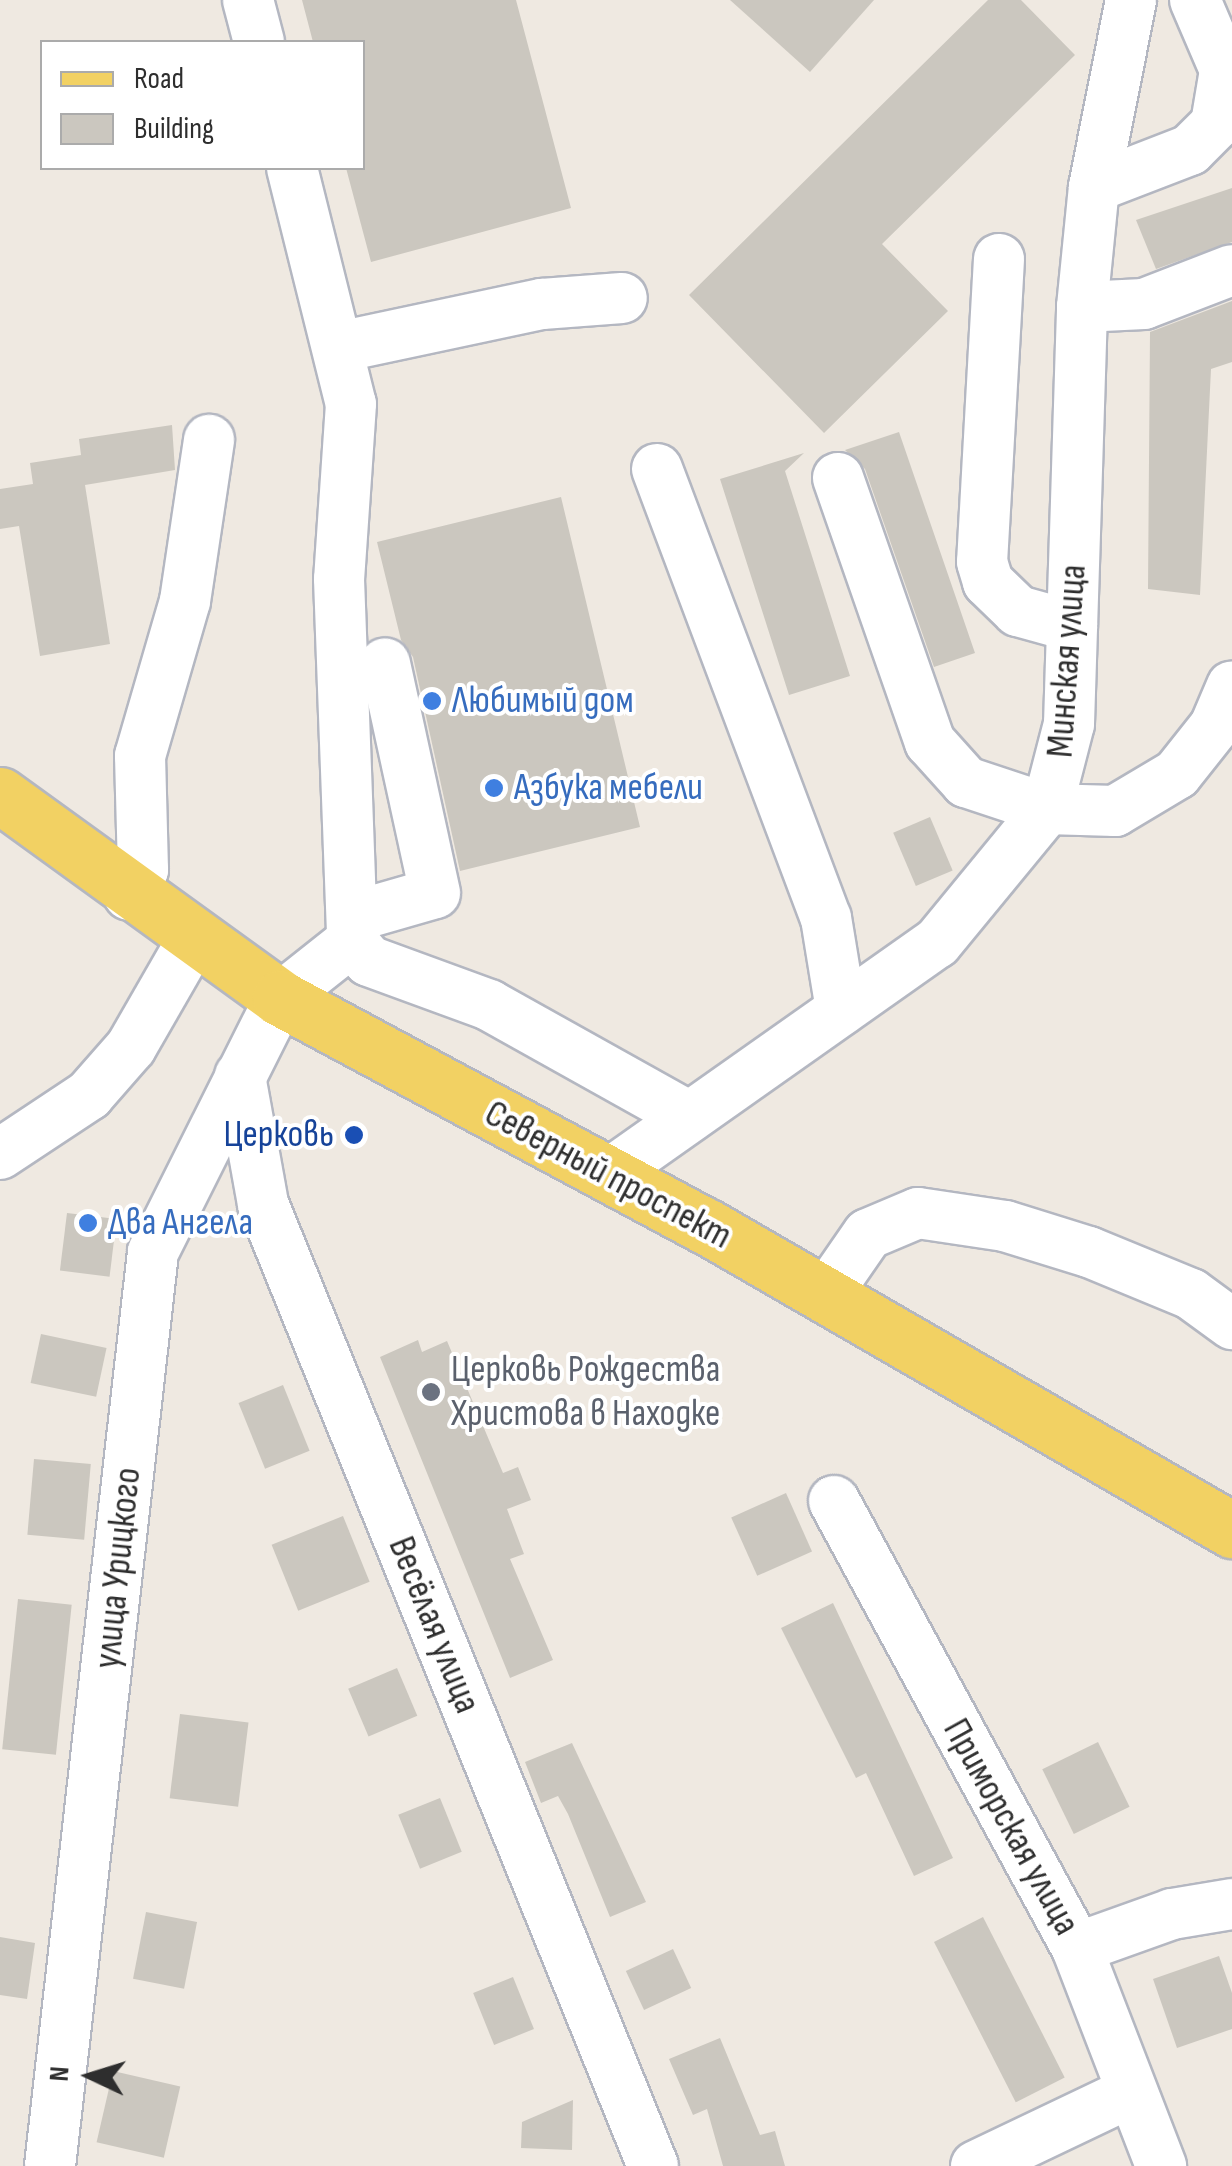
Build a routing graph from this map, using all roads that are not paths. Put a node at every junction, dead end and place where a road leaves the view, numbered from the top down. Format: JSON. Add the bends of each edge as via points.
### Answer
{"nodes":[{"id":1,"x":248,"y":0,"type":"edge"},
{"id":2,"x":1132,"y":0,"type":"edge"},
{"id":3,"x":1195,"y":0,"type":"edge"},
{"id":4,"x":258,"y":40,"type":"edge"},
{"id":5,"x":293,"y":170,"type":"edge"},
{"id":6,"x":1094,"y":187,"type":"junction"},
{"id":7,"x":999,"y":259,"type":"dead end"},
{"id":8,"x":1232,"y":270,"type":"edge"},
{"id":9,"x":622,"y":298,"type":"dead end"},
{"id":10,"x":1082,"y":307,"type":"junction"},
{"id":11,"x":339,"y":347,"type":"junction"},
{"id":12,"x":209,"y":440,"type":"dead end"},
{"id":13,"x":657,"y":469,"type":"dead end"},
{"id":14,"x":838,"y":478,"type":"dead end"},
{"id":15,"x":1072,"y":626,"type":"junction"},
{"id":16,"x":385,"y":663,"type":"dead end"},
{"id":17,"x":1232,"y":686,"type":"edge"},
{"id":18,"x":0,"y":795,"type":"edge"},
{"id":19,"x":1047,"y":809,"type":"junction"},
{"id":20,"x":129,"y":895,"type":"junction"},
{"id":21,"x":352,"y":929,"type":"junction"},
{"id":22,"x":193,"y":939,"type":"junction"},
{"id":23,"x":280,"y":998,"type":"junction"},
{"id":24,"x":841,"y":1010,"type":"junction"},
{"id":25,"x":240,"y":1076,"type":"junction"},
{"id":26,"x":689,"y":1117,"type":"junction"},
{"id":27,"x":0,"y":1154,"type":"edge"},
{"id":28,"x":609,"y":1174,"type":"junction"},
{"id":29,"x":826,"y":1296,"type":"junction"},
{"id":30,"x":1232,"y":1324,"type":"edge"},
{"id":31,"x":834,"y":1501,"type":"dead end"},
{"id":32,"x":1232,"y":1530,"type":"edge"},
{"id":33,"x":1232,"y":1904,"type":"edge"},
{"id":34,"x":1077,"y":1948,"type":"junction"},
{"id":35,"x":1131,"y":2092,"type":"junction"},
{"id":36,"x":50,"y":2166,"type":"edge"},
{"id":37,"x":653,"y":2166,"type":"edge"},
{"id":38,"x":976,"y":2166,"type":"edge"},
{"id":39,"x":1161,"y":2166,"type":"edge"}],
"edges":[{"from":1,"to":4,"type":"street"},
{"from":2,"to":6,"type":"street","name":"Минская улица"},
{"from":3,"to":6,"type":"street","via":[[1225,70],[1216,124],[1190,150]]},
{"from":5,"to":11,"type":"street"},
{"from":6,"to":10,"type":"street","name":"Минская улица"},
{"from":7,"to":15,"type":"street","via":[[982,562],[988,582],[1018,611]]},
{"from":8,"to":10,"type":"street","via":[[1144,304]]},
{"from":9,"to":11,"type":"street","via":[[542,304]]},
{"from":10,"to":15,"type":"street","name":"Минская улица"},
{"from":11,"to":21,"type":"street","via":[[353,447],[339,579]]},
{"from":12,"to":20,"type":"street","via":[[185,601],[140,756],[144,858]]},
{"from":13,"to":24,"type":"street","via":[[826,918]]},
{"from":14,"to":19,"type":"street","via":[[930,742],[946,768]]},
{"from":15,"to":19,"type":"street","name":"Минская улица","via":[[1069,724]]},
{"from":16,"to":21,"type":"street","via":[[435,894]]},
{"from":17,"to":19,"type":"street","via":[[1215,726],[1177,774],[1116,810]]},
{"from":18,"to":20,"type":"main road","name":"Северный проспект"},
{"from":19,"to":24,"type":"street","name":"Минская улица","via":[[937,943]]},
{"from":20,"to":22,"type":"main road","name":"Северный проспект"},
{"from":21,"to":23,"type":"street"},
{"from":21,"to":26,"type":"street","via":[[369,961],[489,1005]]},
{"from":22,"to":23,"type":"main road","name":"Северный проспект"},
{"from":22,"to":27,"type":"street","via":[[131,1047],[89,1095]]},
{"from":23,"to":25,"type":"street","name":"улица Урицкого"},
{"from":23,"to":28,"type":"main road","name":"Северный проспект"},
{"from":24,"to":26,"type":"street","name":"Минская улица"},
{"from":25,"to":36,"type":"street","name":"улица Урицкого","via":[[153,1252]]},
{"from":25,"to":37,"type":"street","name":"Весёлая улица","via":[[263,1204]]},
{"from":26,"to":28,"type":"street","name":"Минская улица"},
{"from":28,"to":29,"type":"main road","name":"Северный проспект"},
{"from":29,"to":30,"type":"street","via":[[868,1234],[918,1213],[1005,1226],[1089,1252],[1192,1294]]},
{"from":29,"to":32,"type":"main road","name":"Северный проспект"},
{"from":31,"to":34,"type":"street","name":"Приморская улица"},
{"from":33,"to":34,"type":"street","via":[[1172,1914]]},
{"from":34,"to":35,"type":"street","name":"Приморская улица"},
{"from":35,"to":38,"type":"street"},
{"from":35,"to":39,"type":"street","name":"Приморская улица"}]}
